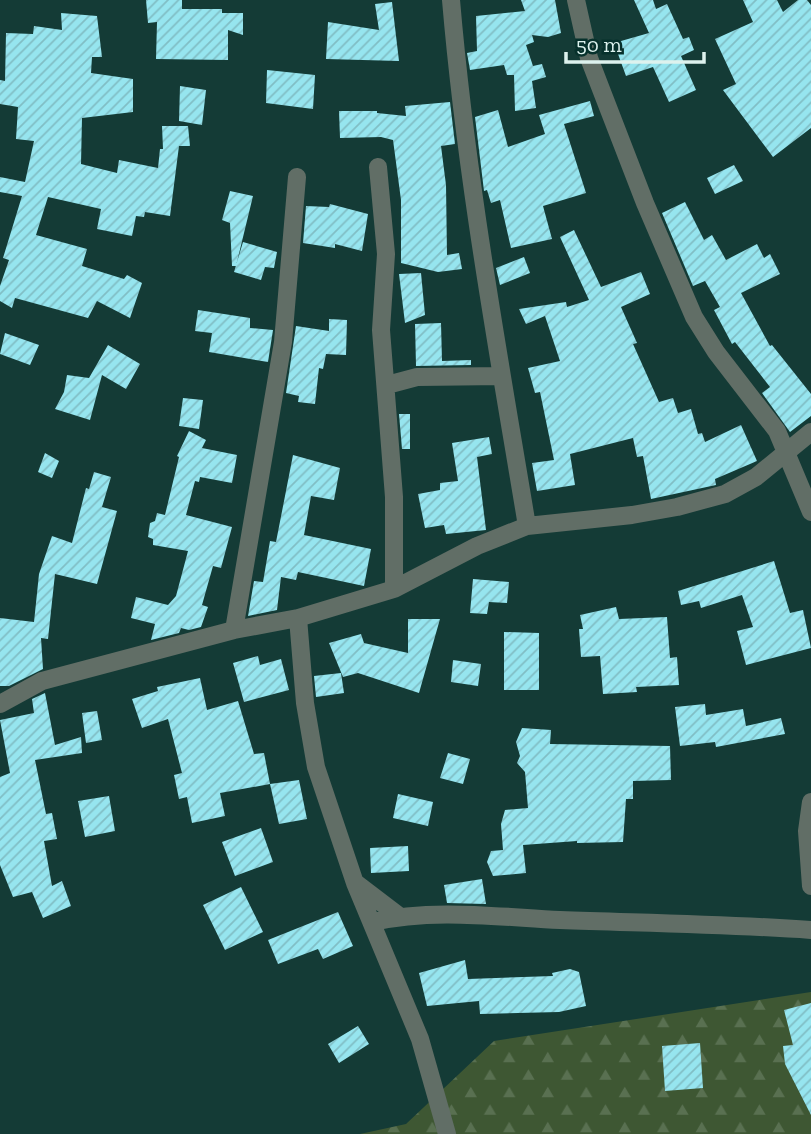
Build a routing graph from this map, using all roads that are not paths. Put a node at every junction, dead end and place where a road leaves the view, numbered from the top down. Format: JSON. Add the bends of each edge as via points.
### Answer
{"nodes":[{"id":1,"x":451,"y":0,"type":"edge"},
{"id":2,"x":576,"y":0,"type":"edge"},
{"id":3,"x":378,"y":167,"type":"dead end"},
{"id":4,"x":297,"y":177,"type":"dead end"},
{"id":5,"x":502,"y":376,"type":"junction"},
{"id":6,"x":387,"y":386,"type":"junction"},
{"id":7,"x":811,"y":432,"type":"edge"},
{"id":8,"x":788,"y":453,"type":"junction"},
{"id":9,"x":811,"y":512,"type":"edge"},
{"id":10,"x":527,"y":526,"type":"junction"},
{"id":11,"x":394,"y":589,"type":"junction"},
{"id":12,"x":298,"y":618,"type":"junction"},
{"id":13,"x":234,"y":630,"type":"junction"},
{"id":14,"x":0,"y":704,"type":"edge"},
{"id":15,"x":811,"y":802,"type":"edge"},
{"id":16,"x":355,"y":883,"type":"junction"},
{"id":17,"x":811,"y":886,"type":"edge"},
{"id":18,"x":399,"y":916,"type":"junction"},
{"id":19,"x":373,"y":922,"type":"junction"},
{"id":20,"x":811,"y":930,"type":"edge"},
{"id":21,"x":447,"y":1134,"type":"edge"}],
"edges":[{"from":1,"to":5,"type":"street","via":[[460,93]]},
{"from":2,"to":8,"type":"street","via":[[596,75],[694,317]]},
{"from":3,"to":6,"type":"street","via":[[386,254],[381,330]]},
{"from":4,"to":13,"type":"street","via":[[283,342]]},
{"from":5,"to":6,"type":"street","via":[[416,377]]},
{"from":5,"to":10,"type":"street"},
{"from":6,"to":11,"type":"street"},
{"from":7,"to":8,"type":"street"},
{"from":8,"to":9,"type":"street"},
{"from":8,"to":10,"type":"street","via":[[725,494],[632,515]]},
{"from":10,"to":11,"type":"street"},
{"from":11,"to":12,"type":"street"},
{"from":12,"to":13,"type":"street"},
{"from":12,"to":16,"type":"street","via":[[316,767]]},
{"from":13,"to":14,"type":"street","via":[[42,681]]},
{"from":15,"to":17,"type":"street","via":[[807,831]]},
{"from":16,"to":18,"type":"street"},
{"from":16,"to":19,"type":"street"},
{"from":18,"to":19,"type":"street"},
{"from":18,"to":20,"type":"street"},
{"from":19,"to":21,"type":"street","via":[[421,1039]]}]}
